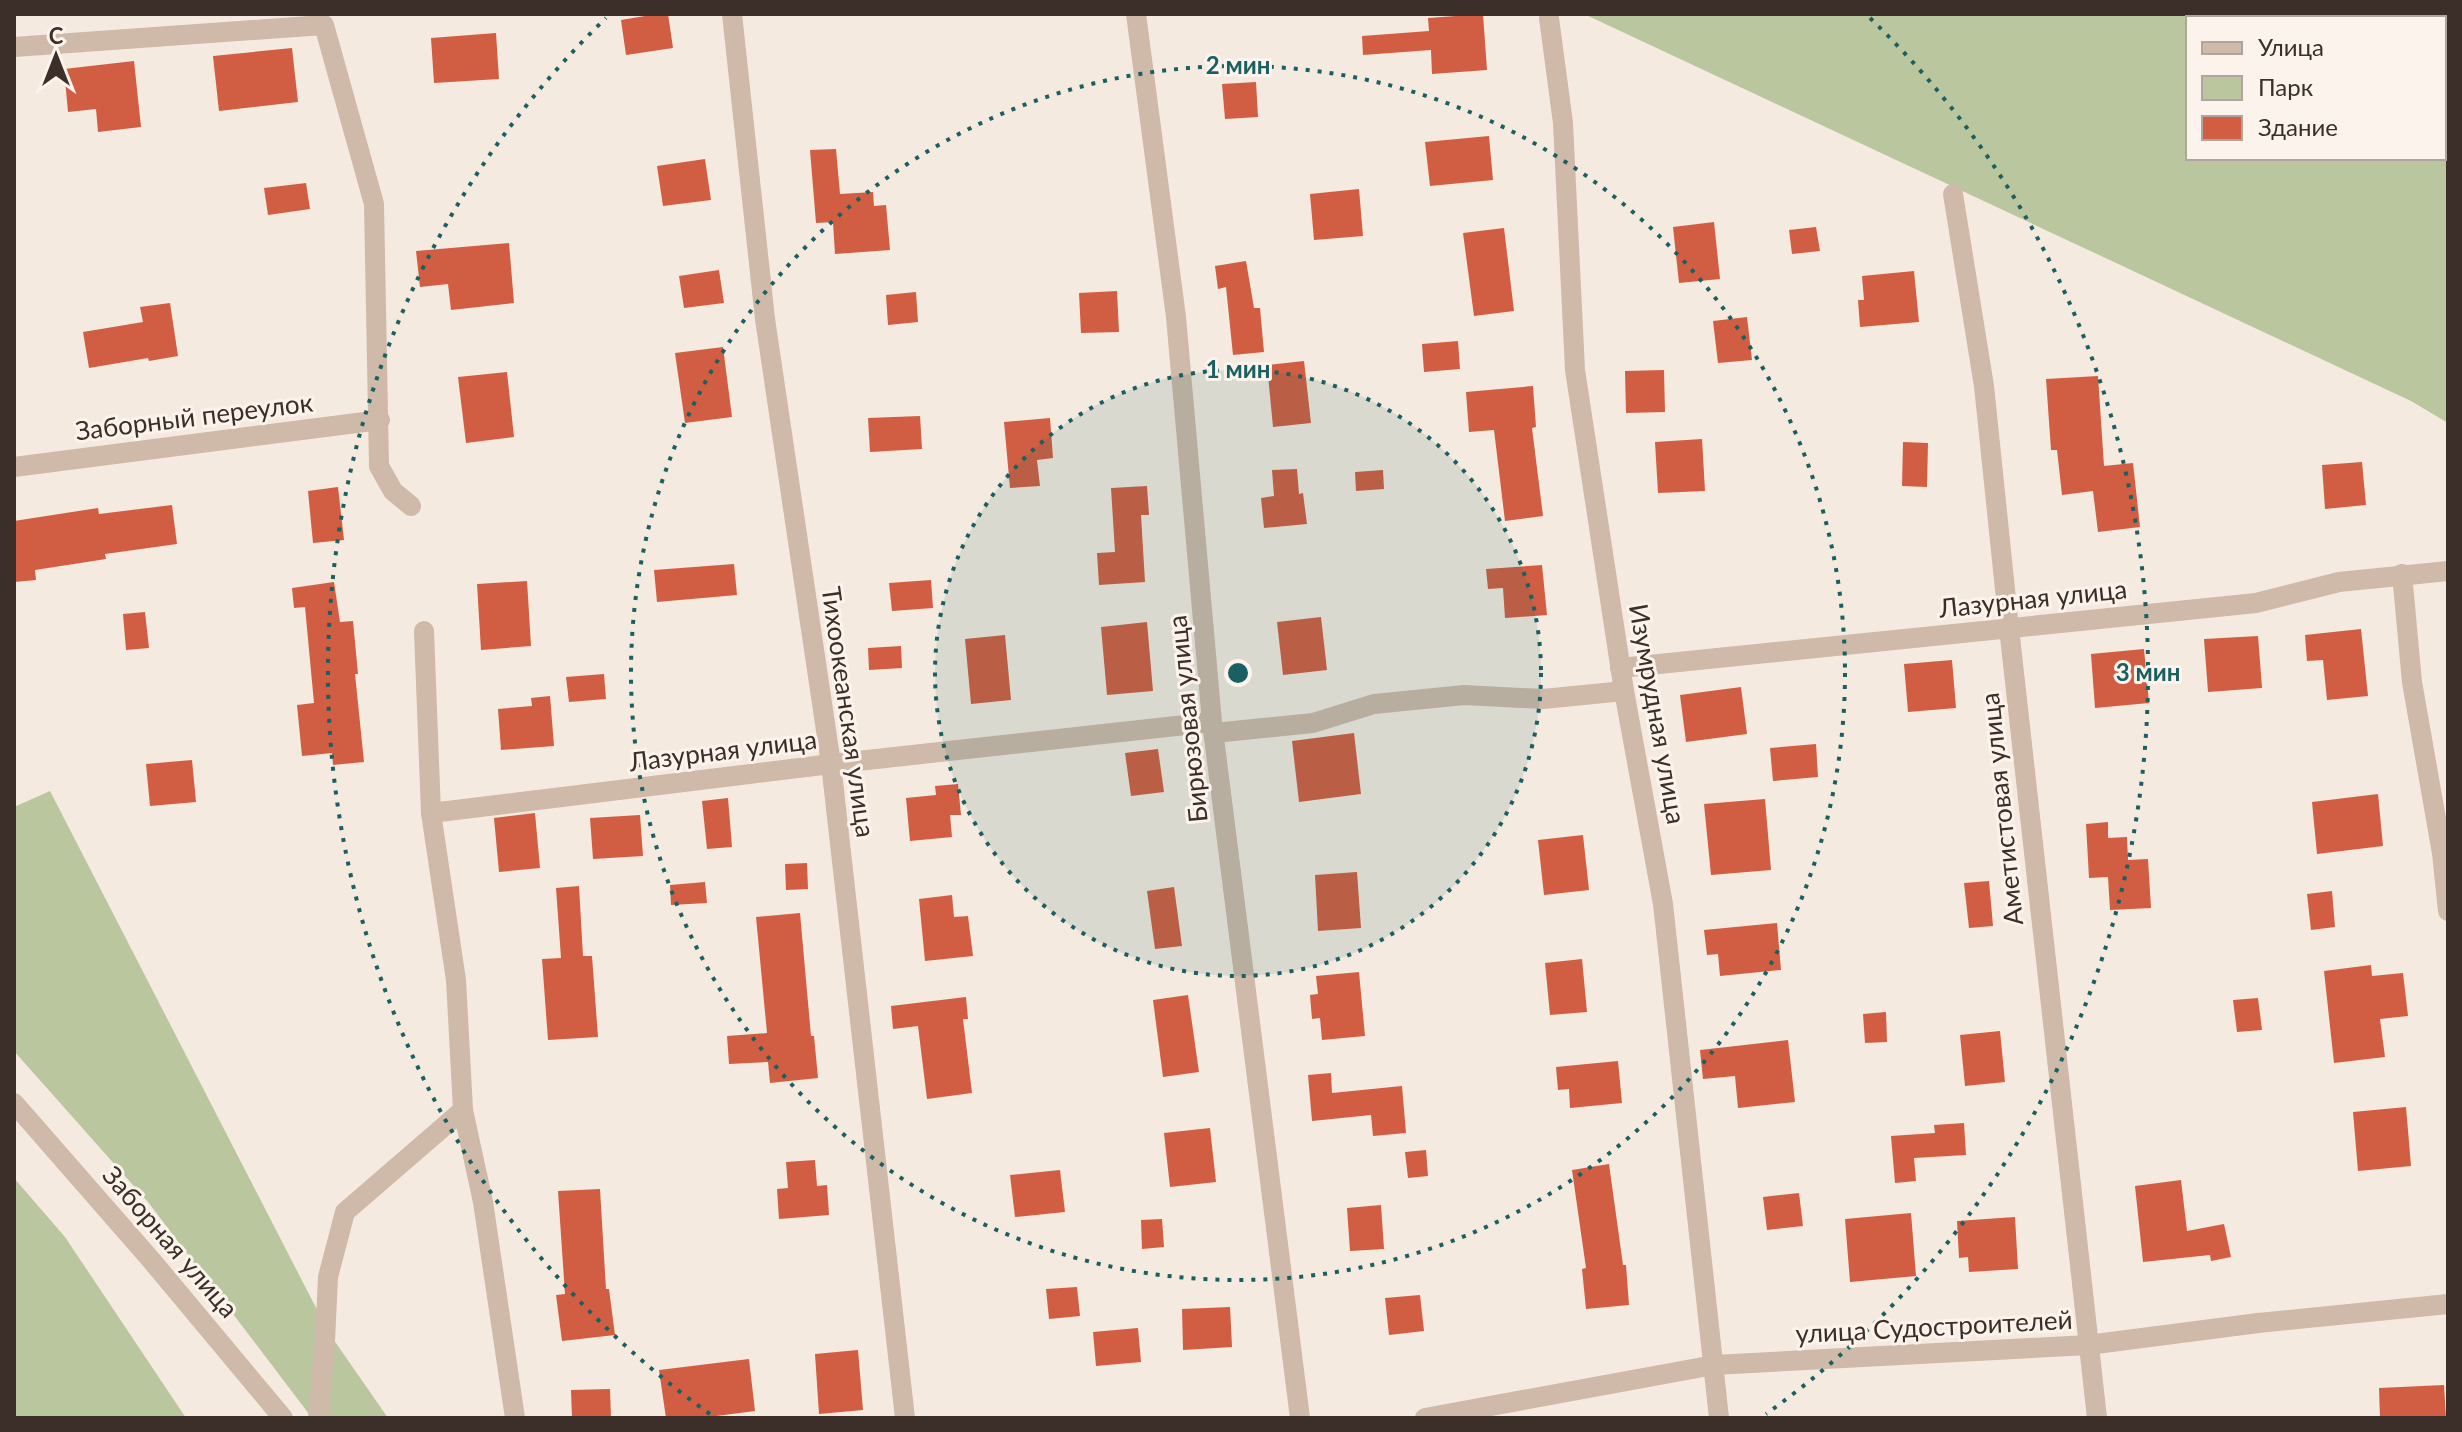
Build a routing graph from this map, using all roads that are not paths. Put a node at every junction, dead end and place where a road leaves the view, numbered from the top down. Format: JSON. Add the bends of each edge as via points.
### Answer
{"nodes":[{"id":1,"x":732,"y":14,"type":"edge"},
{"id":2,"x":1136,"y":14,"type":"edge"},
{"id":3,"x":1549,"y":18,"type":"dead end"},
{"id":4,"x":14,"y":47,"type":"edge"},
{"id":5,"x":1953,"y":194,"type":"dead end"},
{"id":6,"x":380,"y":420,"type":"junction"},
{"id":7,"x":14,"y":467,"type":"edge"},
{"id":8,"x":411,"y":506,"type":"dead end"},
{"id":9,"x":2448,"y":571,"type":"edge"},
{"id":10,"x":2402,"y":574,"type":"junction"},
{"id":11,"x":2009,"y":628,"type":"junction"},
{"id":12,"x":424,"y":631,"type":"dead end"},
{"id":13,"x":1620,"y":668,"type":"junction"},
{"id":14,"x":1624,"y":691,"type":"junction"},
{"id":15,"x":1213,"y":727,"type":"junction"},
{"id":16,"x":831,"y":764,"type":"junction"},
{"id":17,"x":431,"y":813,"type":"junction"},
{"id":18,"x":2448,"y":911,"type":"edge"},
{"id":19,"x":14,"y":1103,"type":"edge"},
{"id":20,"x":463,"y":1110,"type":"junction"},
{"id":21,"x":2448,"y":1304,"type":"edge"},
{"id":22,"x":2088,"y":1345,"type":"junction"},
{"id":23,"x":1714,"y":1365,"type":"junction"},
{"id":24,"x":283,"y":1418,"type":"edge"},
{"id":25,"x":318,"y":1418,"type":"edge"},
{"id":26,"x":515,"y":1418,"type":"edge"},
{"id":27,"x":905,"y":1418,"type":"edge"},
{"id":28,"x":1300,"y":1418,"type":"edge"},
{"id":29,"x":1425,"y":1418,"type":"edge"},
{"id":30,"x":1719,"y":1418,"type":"edge"},
{"id":31,"x":2097,"y":1418,"type":"edge"}],
"edges":[{"from":1,"to":16,"type":"street","name":"Тихоокеанская улица","via":[[765,319]]},
{"from":2,"to":15,"type":"street","name":"Бирюзовая улица","via":[[1176,317]]},
{"from":3,"to":13,"type":"street","name":"Изумрудная улица","via":[[1563,123],[1575,370]]},
{"from":4,"to":6,"type":"street","via":[[324,25],[374,204]]},
{"from":5,"to":11,"type":"street","name":"Аметистовая улица","via":[[1984,386]]},
{"from":6,"to":7,"type":"street","name":"Заборный переулок"},
{"from":6,"to":8,"type":"street","via":[[379,466],[393,491]]},
{"from":9,"to":10,"type":"street","name":"Лазурная улица"},
{"from":10,"to":11,"type":"street","name":"Лазурная улица","via":[[2339,582],[2256,603]]},
{"from":10,"to":18,"type":"street","via":[[2412,682]]},
{"from":11,"to":13,"type":"street","name":"Лазурная улица"},
{"from":11,"to":22,"type":"street","name":"Аметистовая улица"},
{"from":12,"to":17,"type":"street"},
{"from":13,"to":14,"type":"street","name":"Изумрудная улица"},
{"from":14,"to":15,"type":"street","name":"Лазурная улица","via":[[1543,699],[1464,695],[1374,704],[1313,723]]},
{"from":14,"to":23,"type":"street","name":"Изумрудная улица","via":[[1663,904]]},
{"from":15,"to":16,"type":"street","name":"Лазурная улица"},
{"from":15,"to":28,"type":"street","name":"Бирюзовая улица"},
{"from":16,"to":17,"type":"street","name":"Лазурная улица"},
{"from":16,"to":27,"type":"street","name":"Тихоокеанская улица"},
{"from":17,"to":20,"type":"street","via":[[456,980]]},
{"from":19,"to":24,"type":"street","name":"Заборная улица"},
{"from":20,"to":25,"type":"street","via":[[345,1212],[328,1277]]},
{"from":20,"to":26,"type":"street","via":[[483,1202]]},
{"from":21,"to":22,"type":"street","name":"улица Судостроителей"},
{"from":22,"to":23,"type":"street","name":"улица Судостроителей"},
{"from":22,"to":31,"type":"street","name":"Аметистовая улица"},
{"from":23,"to":29,"type":"street","name":"улица Судостроителей"},
{"from":23,"to":30,"type":"street","name":"Изумрудная улица"}]}
